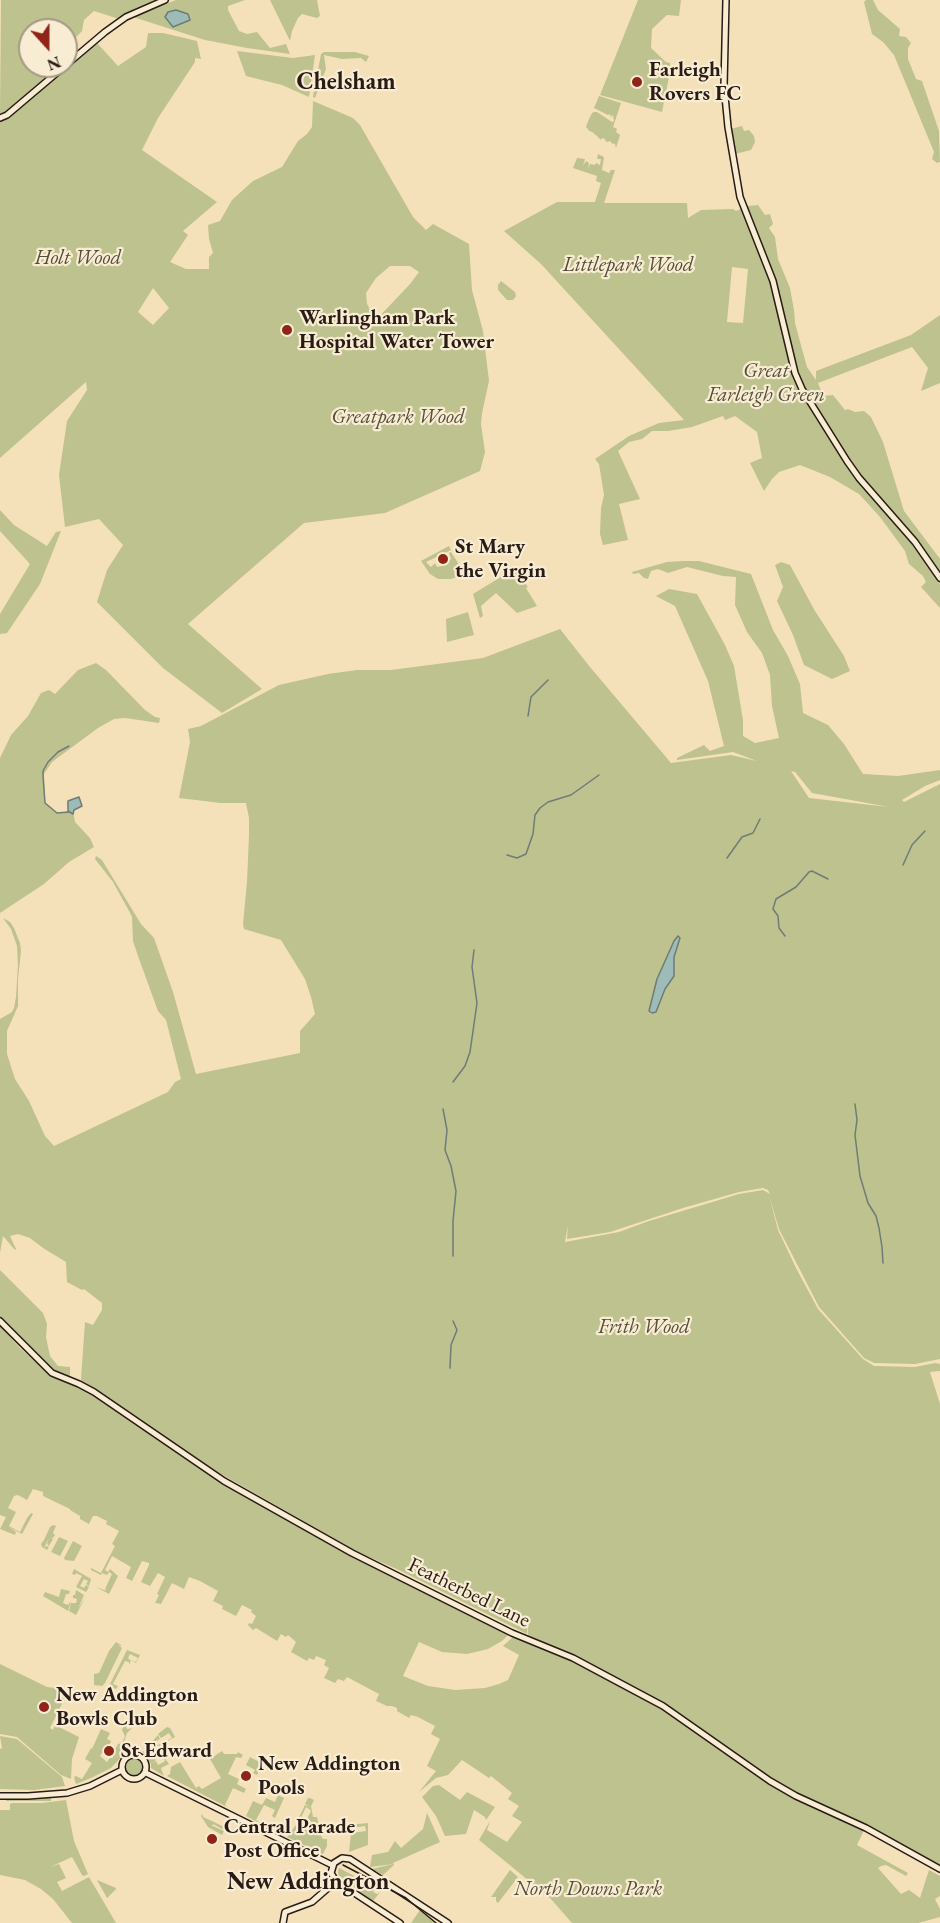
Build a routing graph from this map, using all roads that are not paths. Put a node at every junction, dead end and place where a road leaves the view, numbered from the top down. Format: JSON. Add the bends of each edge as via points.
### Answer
{"nodes":[{"id":1,"x":165,"y":0,"type":"edge"},
{"id":2,"x":726,"y":0,"type":"edge"},
{"id":3,"x":0,"y":117,"type":"edge"},
{"id":4,"x":940,"y":578,"type":"edge"},
{"id":5,"x":0,"y":1321,"type":"edge"},
{"id":6,"x":122,"y":1770,"type":"junction"},
{"id":7,"x":146,"y":1773,"type":"junction"},
{"id":8,"x":0,"y":1796,"type":"edge"},
{"id":9,"x":332,"y":1865,"type":"junction"},
{"id":10,"x":940,"y":1869,"type":"edge"},
{"id":11,"x":336,"y":1881,"type":"junction"},
{"id":12,"x":283,"y":1923,"type":"edge"},
{"id":13,"x":400,"y":1923,"type":"edge"},
{"id":14,"x":448,"y":1923,"type":"edge"}],
"edges":[{"from":1,"to":3,"type":"street","via":[[126,17]]},
{"from":2,"to":4,"type":"street","via":[[724,86],[740,197],[773,281],[790,357],[802,388],[847,461]]},
{"from":5,"to":10,"type":"street","name":"Featherbed Lane","via":[[52,1373],[94,1392],[224,1481],[352,1553],[512,1633],[573,1658],[663,1706],[770,1781]]},
{"from":6,"to":7,"type":"street","via":[[134,1779]]},
{"from":6,"to":7,"type":"street","via":[[124,1759],[135,1754],[145,1761]]},
{"from":6,"to":8,"type":"street","via":[[72,1792]]},
{"from":7,"to":9,"type":"street"},
{"from":9,"to":11,"type":"street"},
{"from":9,"to":14,"type":"street","via":[[348,1858]]},
{"from":11,"to":12,"type":"street","via":[[312,1902],[285,1912]]},
{"from":11,"to":13,"type":"street"}]}
